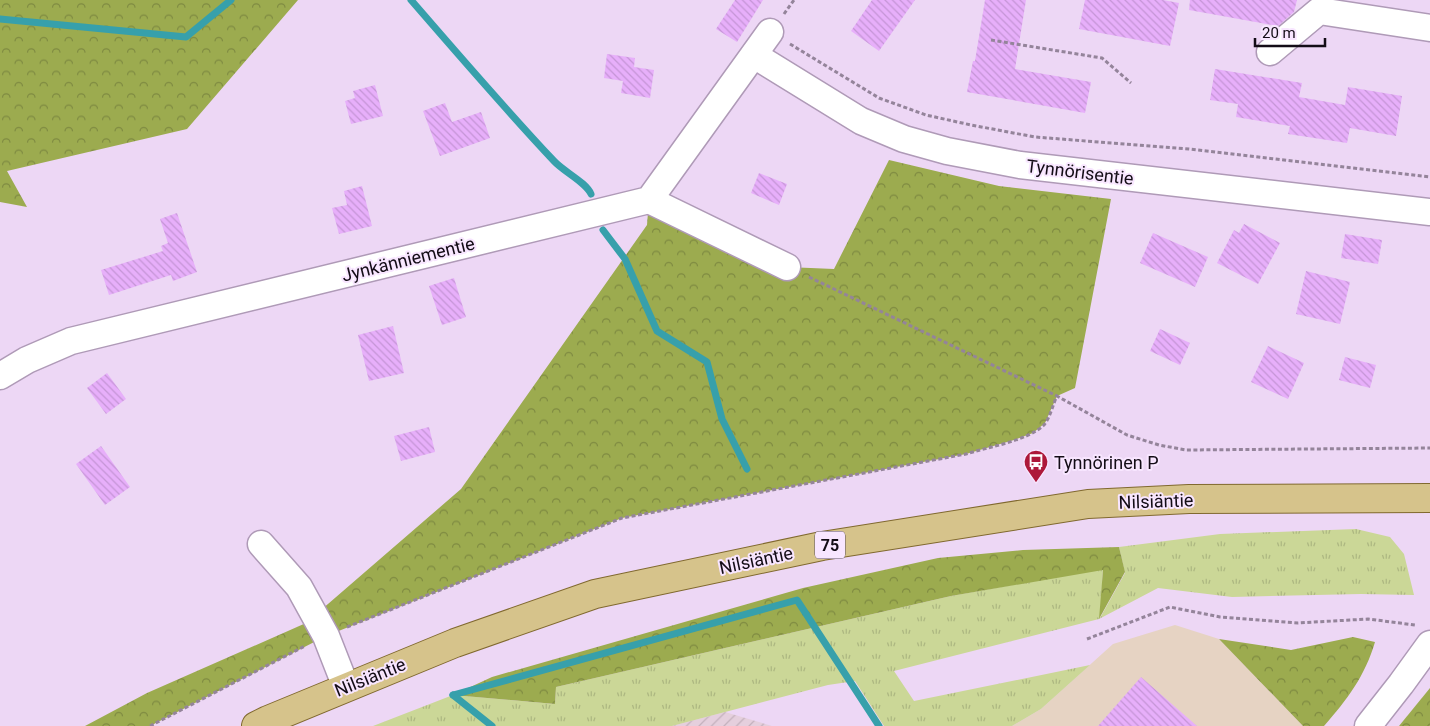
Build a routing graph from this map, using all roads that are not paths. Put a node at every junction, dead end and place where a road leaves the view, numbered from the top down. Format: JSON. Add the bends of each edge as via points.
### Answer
{"nodes":[{"id":1,"x":1430,"y":28,"type":"edge"},
{"id":2,"x":770,"y":32,"type":"road end"},
{"id":3,"x":1270,"y":52,"type":"dead end"},
{"id":4,"x":754,"y":55,"type":"junction"},
{"id":5,"x":649,"y":200,"type":"junction"},
{"id":6,"x":1430,"y":212,"type":"edge"},
{"id":7,"x":787,"y":267,"type":"road end"},
{"id":8,"x":0,"y":376,"type":"edge"},
{"id":9,"x":1430,"y":498,"type":"edge"},
{"id":10,"x":260,"y":544,"type":"dead end"},
{"id":11,"x":1426,"y":635,"type":"edge"},
{"id":12,"x":346,"y":687,"type":"junction"},
{"id":13,"x":256,"y":726,"type":"edge"},
{"id":14,"x":1368,"y":726,"type":"edge"}],
"edges":[{"from":1,"to":3,"type":"street","via":[[1319,11]]},
{"from":2,"to":4,"type":"street"},
{"from":4,"to":5,"type":"street"},
{"from":4,"to":6,"type":"street","name":"Tynnörisentie","via":[[861,121],[904,139],[947,151],[1020,165]]},
{"from":5,"to":7,"type":"street"},
{"from":5,"to":8,"type":"street","name":"Jynkänniementie","via":[[71,341]]},
{"from":9,"to":12,"type":"main road","name":"Nilsiäntie","number":"75","via":[[1189,499],[1088,504],[822,546],[595,594],[454,642]]},
{"from":10,"to":12,"type":"street","via":[[299,587],[326,636]]},
{"from":11,"to":14,"type":"street","via":[[1401,684]]},
{"from":12,"to":13,"type":"main road","name":"Nilsiäntie","number":"75"}]}
